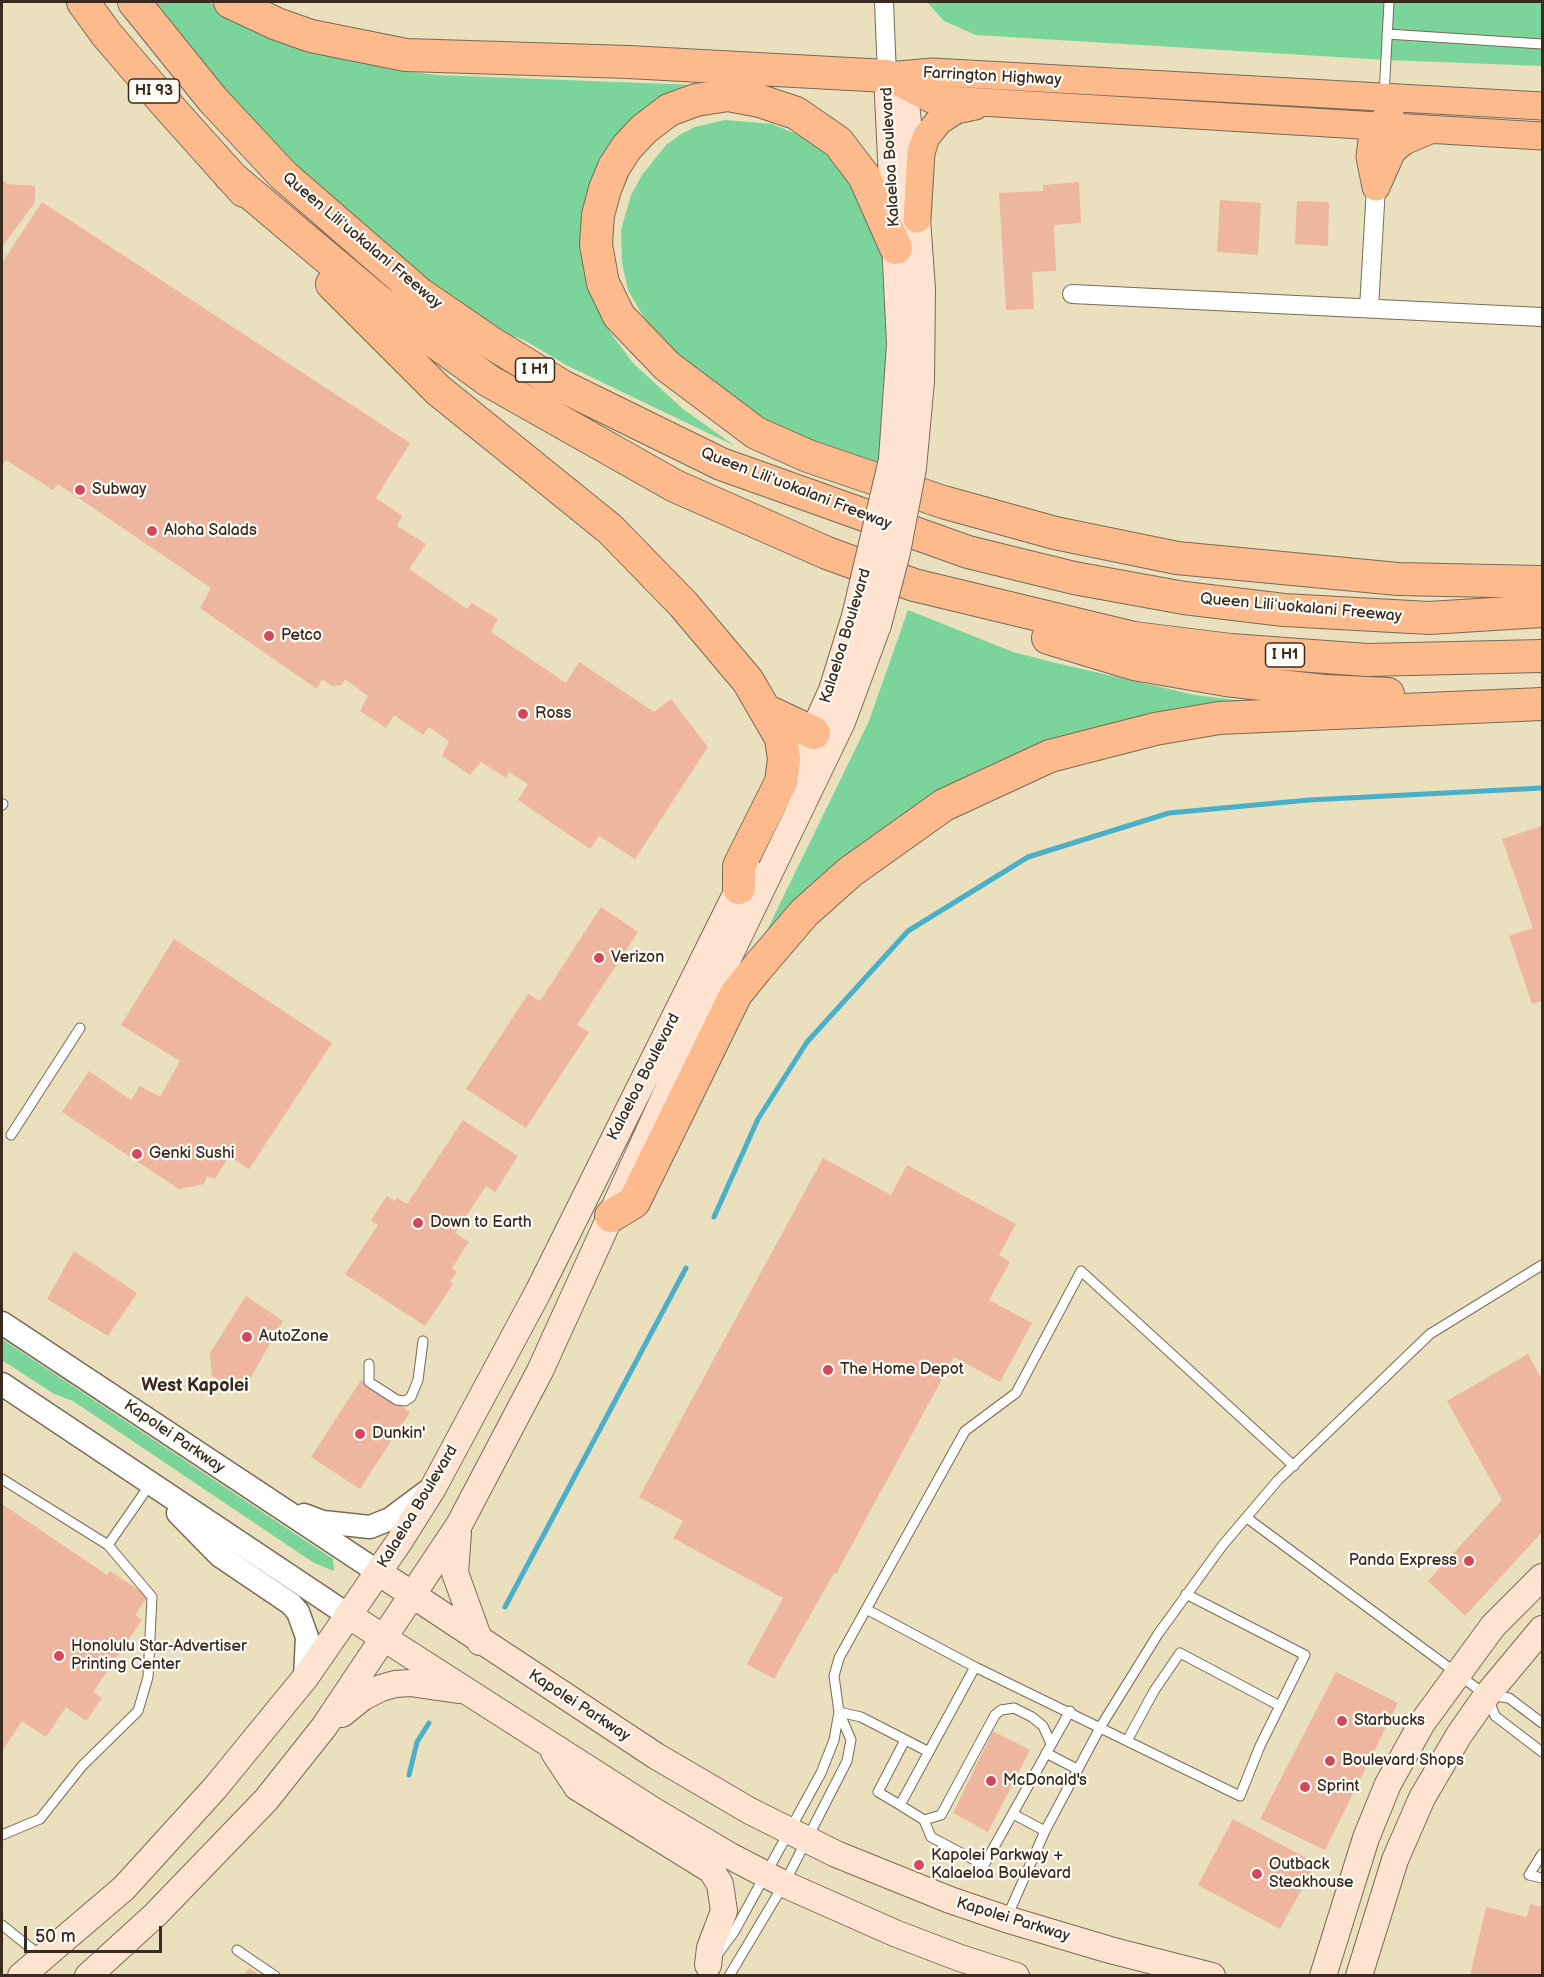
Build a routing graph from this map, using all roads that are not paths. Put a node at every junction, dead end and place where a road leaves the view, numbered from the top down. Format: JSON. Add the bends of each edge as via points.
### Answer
{"nodes":[{"id":1,"x":83,"y":2,"type":"edge"},
{"id":2,"x":134,"y":2,"type":"edge"},
{"id":3,"x":230,"y":2,"type":"edge"},
{"id":4,"x":884,"y":2,"type":"edge"},
{"id":5,"x":1389,"y":2,"type":"edge"},
{"id":6,"x":1387,"y":34,"type":"junction"},
{"id":7,"x":1542,"y":44,"type":"edge"},
{"id":8,"x":887,"y":76,"type":"junction"},
{"id":9,"x":1384,"y":98,"type":"junction"},
{"id":10,"x":1420,"y":100,"type":"junction"},
{"id":11,"x":985,"y":104,"type":"junction"},
{"id":12,"x":1542,"y":106,"type":"edge"},
{"id":13,"x":1313,"y":123,"type":"junction"},
{"id":14,"x":1378,"y":127,"type":"junction"},
{"id":15,"x":1430,"y":130,"type":"junction"},
{"id":16,"x":1542,"y":136,"type":"edge"},
{"id":17,"x":1370,"y":157,"type":"junction"},
{"id":18,"x":230,"y":176,"type":"junction"},
{"id":19,"x":1376,"y":187,"type":"junction"},
{"id":20,"x":917,"y":219,"type":"junction"},
{"id":21,"x":896,"y":248,"type":"junction"},
{"id":22,"x":1072,"y":294,"type":"dead end"},
{"id":23,"x":1369,"y":308,"type":"junction"},
{"id":24,"x":1542,"y":317,"type":"edge"},
{"id":25,"x":902,"y":464,"type":"junction"},
{"id":26,"x":1542,"y":582,"type":"edge"},
{"id":27,"x":914,"y":585,"type":"junction"},
{"id":28,"x":1542,"y":611,"type":"edge"},
{"id":29,"x":866,"y":621,"type":"junction"},
{"id":30,"x":1542,"y":656,"type":"edge"},
{"id":31,"x":1542,"y":702,"type":"edge"},
{"id":32,"x":767,"y":711,"type":"junction"},
{"id":33,"x":814,"y":733,"type":"junction"},
{"id":34,"x":739,"y":888,"type":"junction"},
{"id":35,"x":80,"y":1028,"type":"dead end"},
{"id":36,"x":11,"y":1135,"type":"dead end"},
{"id":37,"x":611,"y":1216,"type":"junction"},
{"id":38,"x":1542,"y":1265,"type":"edge"},
{"id":39,"x":3,"y":1324,"type":"edge"},
{"id":40,"x":423,"y":1341,"type":"dead end"},
{"id":41,"x":369,"y":1364,"type":"dead end"},
{"id":42,"x":2,"y":1384,"type":"edge"},
{"id":43,"x":1294,"y":1466,"type":"junction"},
{"id":44,"x":2,"y":1479,"type":"edge"},
{"id":45,"x":151,"y":1483,"type":"junction"},
{"id":46,"x":433,"y":1488,"type":"junction"},
{"id":47,"x":273,"y":1503,"type":"junction"},
{"id":48,"x":1247,"y":1518,"type":"junction"},
{"id":49,"x":459,"y":1525,"type":"junction"},
{"id":50,"x":108,"y":1545,"type":"junction"},
{"id":51,"x":378,"y":1572,"type":"junction"},
{"id":52,"x":1542,"y":1577,"type":"edge"},
{"id":53,"x":1186,"y":1594,"type":"junction"},
{"id":54,"x":413,"y":1596,"type":"junction"},
{"id":55,"x":866,"y":1609,"type":"junction"},
{"id":56,"x":348,"y":1615,"type":"junction"},
{"id":57,"x":1542,"y":1629,"type":"edge"},
{"id":58,"x":385,"y":1639,"type":"junction"},
{"id":59,"x":480,"y":1642,"type":"junction"},
{"id":60,"x":975,"y":1667,"type":"junction"},
{"id":61,"x":1457,"y":1673,"type":"junction"},
{"id":62,"x":305,"y":1678,"type":"junction"},
{"id":63,"x":468,"y":1691,"type":"junction"},
{"id":64,"x":1487,"y":1695,"type":"junction"},
{"id":65,"x":1280,"y":1706,"type":"junction"},
{"id":66,"x":1070,"y":1711,"type":"junction"},
{"id":67,"x":839,"y":1712,"type":"junction"},
{"id":68,"x":1542,"y":1723,"type":"edge"},
{"id":69,"x":1101,"y":1726,"type":"junction"},
{"id":70,"x":324,"y":1728,"type":"junction"},
{"id":71,"x":1128,"y":1739,"type":"junction"},
{"id":72,"x":905,"y":1740,"type":"junction"},
{"id":73,"x":549,"y":1744,"type":"junction"},
{"id":74,"x":1051,"y":1744,"type":"junction"},
{"id":75,"x":929,"y":1752,"type":"junction"},
{"id":76,"x":1542,"y":1752,"type":"edge"},
{"id":77,"x":1046,"y":1753,"type":"junction"},
{"id":78,"x":1077,"y":1769,"type":"junction"},
{"id":79,"x":900,"y":1804,"type":"junction"},
{"id":80,"x":1013,"y":1814,"type":"junction"},
{"id":81,"x":924,"y":1820,"type":"junction"},
{"id":82,"x":1045,"y":1831,"type":"junction"},
{"id":83,"x":2,"y":1835,"type":"edge"},
{"id":84,"x":799,"y":1836,"type":"junction"},
{"id":85,"x":1542,"y":1854,"type":"edge"},
{"id":86,"x":1542,"y":1878,"type":"edge"},
{"id":87,"x":775,"y":1879,"type":"junction"},
{"id":88,"x":1006,"y":1919,"type":"junction"},
{"id":89,"x":2,"y":1925,"type":"edge"},
{"id":90,"x":237,"y":1950,"type":"dead end"},
{"id":91,"x":44,"y":1958,"type":"junction"},
{"id":92,"x":712,"y":1972,"type":"edge"},
{"id":93,"x":21,"y":1976,"type":"edge"},
{"id":94,"x":88,"y":1976,"type":"edge"},
{"id":95,"x":275,"y":1976,"type":"edge"},
{"id":96,"x":1016,"y":1976,"type":"edge"},
{"id":97,"x":1212,"y":1976,"type":"edge"},
{"id":98,"x":1323,"y":1976,"type":"edge"},
{"id":99,"x":1359,"y":1976,"type":"edge"}],
"edges":[{"from":1,"to":18,"type":"highway","number":"HI 93"},
{"from":2,"to":28,"type":"highway","name":"Queen Liliʻuokalani Freeway","number":"I H1","via":[[213,100],[283,175],[420,294],[562,386],[721,464],[968,552],[1074,578],[1173,596],[1284,610],[1429,618]]},
{"from":3,"to":8,"type":"highway","via":[[311,36],[406,55]]},
{"from":4,"to":8,"type":"street"},
{"from":5,"to":6,"type":"lane"},
{"from":6,"to":7,"type":"lane"},
{"from":6,"to":9,"type":"lane"},
{"from":8,"to":9,"type":"main road","name":"Farrington Highway","via":[[933,72]]},
{"from":8,"to":11,"type":"main road","name":"Farrington Highway","via":[[931,99]]},
{"from":8,"to":20,"type":"main road","name":"Kalaeloa Boulevard","via":[[906,102]]},
{"from":8,"to":21,"type":"main road","name":"Kalaeloa Boulevard"},
{"from":9,"to":10,"type":"main road","name":"Farrington Highway"},
{"from":10,"to":12,"type":"main road","name":"Farrington Highway"},
{"from":10,"to":14,"type":"main road","via":[[1397,109]]},
{"from":11,"to":13,"type":"main road","name":"Farrington Highway"},
{"from":11,"to":20,"type":"main road","via":[[956,110],[939,120],[926,137],[921,153]]},
{"from":13,"to":14,"type":"main road","name":"Farrington Highway"},
{"from":13,"to":17,"type":"main road","via":[[1353,142]]},
{"from":14,"to":15,"type":"main road","name":"Farrington Highway"},
{"from":14,"to":17,"type":"main road"},
{"from":15,"to":16,"type":"main road","name":"Farrington Highway"},
{"from":15,"to":19,"type":"main road","via":[[1392,151]]},
{"from":17,"to":19,"type":"main road"},
{"from":18,"to":27,"type":"highway","name":"Queen Liliʻuokalani Freeway","number":"I H1","via":[[377,300],[489,381],[675,486],[795,540]]},
{"from":18,"to":32,"type":"highway","via":[[364,319],[438,390],[610,529],[726,652]]},
{"from":19,"to":23,"type":"street"},
{"from":20,"to":25,"type":"main road","name":"Kalaeloa Boulevard","via":[[922,289],[921,381]]},
{"from":21,"to":25,"type":"main road","name":"Kalaeloa Boulevard"},
{"from":21,"to":26,"type":"highway","via":[[864,176],[838,142],[796,113],[728,95],[696,100],[669,110],[627,147],[605,189],[596,245],[603,283],[619,316],[667,366],[756,433],[808,456],[943,502],[1044,530],[1178,558],[1398,579]]},
{"from":22,"to":23,"type":"street"},
{"from":23,"to":24,"type":"street"},
{"from":25,"to":29,"type":"main road","name":"Kalaeloa Boulevard","bridge":true},
{"from":27,"to":30,"type":"highway","name":"Queen Liliʻuokalani Freeway","number":"I H1","via":[[1134,638],[1231,650],[1367,660]]},
{"from":27,"to":31,"type":"highway","via":[[973,616],[1134,664],[1324,691]]},
{"from":29,"to":33,"type":"main road","name":"Kalaeloa Boulevard"},
{"from":29,"to":37,"type":"main road","name":"Kalaeloa Boulevard","via":[[842,722],[721,973]]},
{"from":31,"to":37,"type":"highway","via":[[1219,718],[1155,729],[1050,756],[944,805],[850,872],[804,913],[757,968],[736,994],[634,1202]]},
{"from":32,"to":33,"type":"highway"},
{"from":32,"to":34,"type":"highway","via":[[781,738],[781,782],[739,866]]},
{"from":33,"to":34,"type":"main road","name":"Kalaeloa Boulevard"},
{"from":34,"to":46,"type":"main road","name":"Kalaeloa Boulevard","via":[[537,1292]]},
{"from":35,"to":36,"type":"lane"},
{"from":37,"to":49,"type":"main road","name":"Kalaeloa Boulevard","via":[[540,1371]]},
{"from":38,"to":43,"type":"lane","via":[[1430,1334]]},
{"from":39,"to":47,"type":"street","name":"Kapolei Parkway"},
{"from":40,"to":41,"type":"lane","via":[[418,1380],[405,1401],[369,1382]]},
{"from":42,"to":45,"type":"street"},
{"from":43,"to":48,"type":"lane"},
{"from":43,"to":55,"type":"lane","via":[[1081,1271],[1017,1393],[964,1431]]},
{"from":44,"to":50,"type":"lane"},
{"from":45,"to":50,"type":"lane"},
{"from":45,"to":56,"type":"street"},
{"from":45,"to":62,"type":"street","via":[[220,1556],[298,1612],[307,1636]]},
{"from":46,"to":47,"type":"street","via":[[390,1519],[370,1527],[323,1522]]},
{"from":46,"to":51,"type":"main road","name":"Kalaeloa Boulevard"},
{"from":47,"to":51,"type":"street","name":"Kapolei Parkway"},
{"from":48,"to":53,"type":"lane"},
{"from":48,"to":61,"type":"lane"},
{"from":49,"to":54,"type":"main road","name":"Kalaeloa Boulevard"},
{"from":49,"to":59,"type":"main road","via":[[455,1573]]},
{"from":50,"to":83,"type":"lane","via":[[152,1596],[148,1677],[138,1711],[82,1766],[40,1819]]},
{"from":51,"to":54,"type":"main road","name":"Kapolei Parkway"},
{"from":51,"to":56,"type":"main road","name":"Kalaeloa Boulevard"},
{"from":52,"to":61,"type":"main road","via":[[1493,1626]]},
{"from":53,"to":65,"type":"lane","via":[[1305,1656]]},
{"from":53,"to":69,"type":"lane"},
{"from":54,"to":58,"type":"main road","name":"Kalaeloa Boulevard"},
{"from":54,"to":59,"type":"main road","name":"Kapolei Parkway"},
{"from":55,"to":60,"type":"lane"},
{"from":55,"to":67,"type":"lane","via":[[839,1658],[834,1676]]},
{"from":56,"to":58,"type":"main road"},
{"from":56,"to":62,"type":"main road","name":"Kalaeloa Boulevard"},
{"from":57,"to":64,"type":"main road"},
{"from":58,"to":63,"type":"main road"},
{"from":58,"to":70,"type":"main road","name":"Kalaeloa Boulevard"},
{"from":59,"to":84,"type":"main road","name":"Kapolei Parkway","via":[[656,1756]]},
{"from":60,"to":66,"type":"lane"},
{"from":60,"to":75,"type":"lane"},
{"from":61,"to":64,"type":"lane"},
{"from":61,"to":98,"type":"main road","via":[[1422,1723],[1388,1784],[1352,1880]]},
{"from":62,"to":91,"type":"main road","name":"Kalaeloa Boulevard","via":[[257,1739],[124,1888]]},
{"from":63,"to":70,"type":"main road","via":[[410,1683],[381,1688]]},
{"from":63,"to":73,"type":"main road"},
{"from":64,"to":68,"type":"lane","via":[[1509,1698]]},
{"from":64,"to":76,"type":"lane","via":[[1495,1716]]},
{"from":64,"to":99,"type":"main road","via":[[1422,1798],[1395,1860]]},
{"from":65,"to":71,"type":"lane","via":[[1180,1653]]},
{"from":65,"to":71,"type":"lane","via":[[1240,1796]]},
{"from":66,"to":69,"type":"lane"},
{"from":66,"to":74,"type":"lane"},
{"from":67,"to":72,"type":"lane","via":[[861,1717]]},
{"from":67,"to":84,"type":"lane","via":[[834,1740]]},
{"from":67,"to":84,"type":"lane","via":[[851,1740],[847,1761]]},
{"from":69,"to":71,"type":"lane"},
{"from":69,"to":78,"type":"lane"},
{"from":70,"to":94,"type":"main road","name":"Kalaeloa Boulevard","via":[[250,1817],[155,1915]]},
{"from":72,"to":75,"type":"lane"},
{"from":72,"to":79,"type":"lane","via":[[878,1792]]},
{"from":73,"to":87,"type":"main road","via":[[654,1811]]},
{"from":73,"to":92,"type":"main road","via":[[577,1787],[711,1870],[720,1884],[724,1911],[710,1948]]},
{"from":74,"to":77,"type":"lane"},
{"from":74,"to":81,"type":"lane","via":[[1043,1726],[1032,1717],[1014,1708],[1001,1710],[941,1815]]},
{"from":75,"to":79,"type":"lane"},
{"from":77,"to":78,"type":"lane"},
{"from":77,"to":80,"type":"lane"},
{"from":78,"to":82,"type":"lane"},
{"from":79,"to":81,"type":"lane"},
{"from":80,"to":81,"type":"lane","via":[[984,1864],[931,1837]]},
{"from":80,"to":82,"type":"lane"},
{"from":82,"to":88,"type":"lane"},
{"from":84,"to":87,"type":"lane"},
{"from":84,"to":87,"type":"lane"},
{"from":84,"to":88,"type":"main road","name":"Kapolei Parkway","via":[[886,1876]]},
{"from":85,"to":86,"type":"lane","via":[[1529,1875]]},
{"from":87,"to":92,"type":"lane"},
{"from":87,"to":92,"type":"lane","via":[[734,1932]]},
{"from":87,"to":96,"type":"main road","via":[[897,1934]]},
{"from":88,"to":97,"type":"main road","name":"Kapolei Parkway"},
{"from":89,"to":91,"type":"lane"},
{"from":90,"to":95,"type":"lane"},
{"from":91,"to":93,"type":"main road","name":"Kalaeloa Boulevard"}]}
